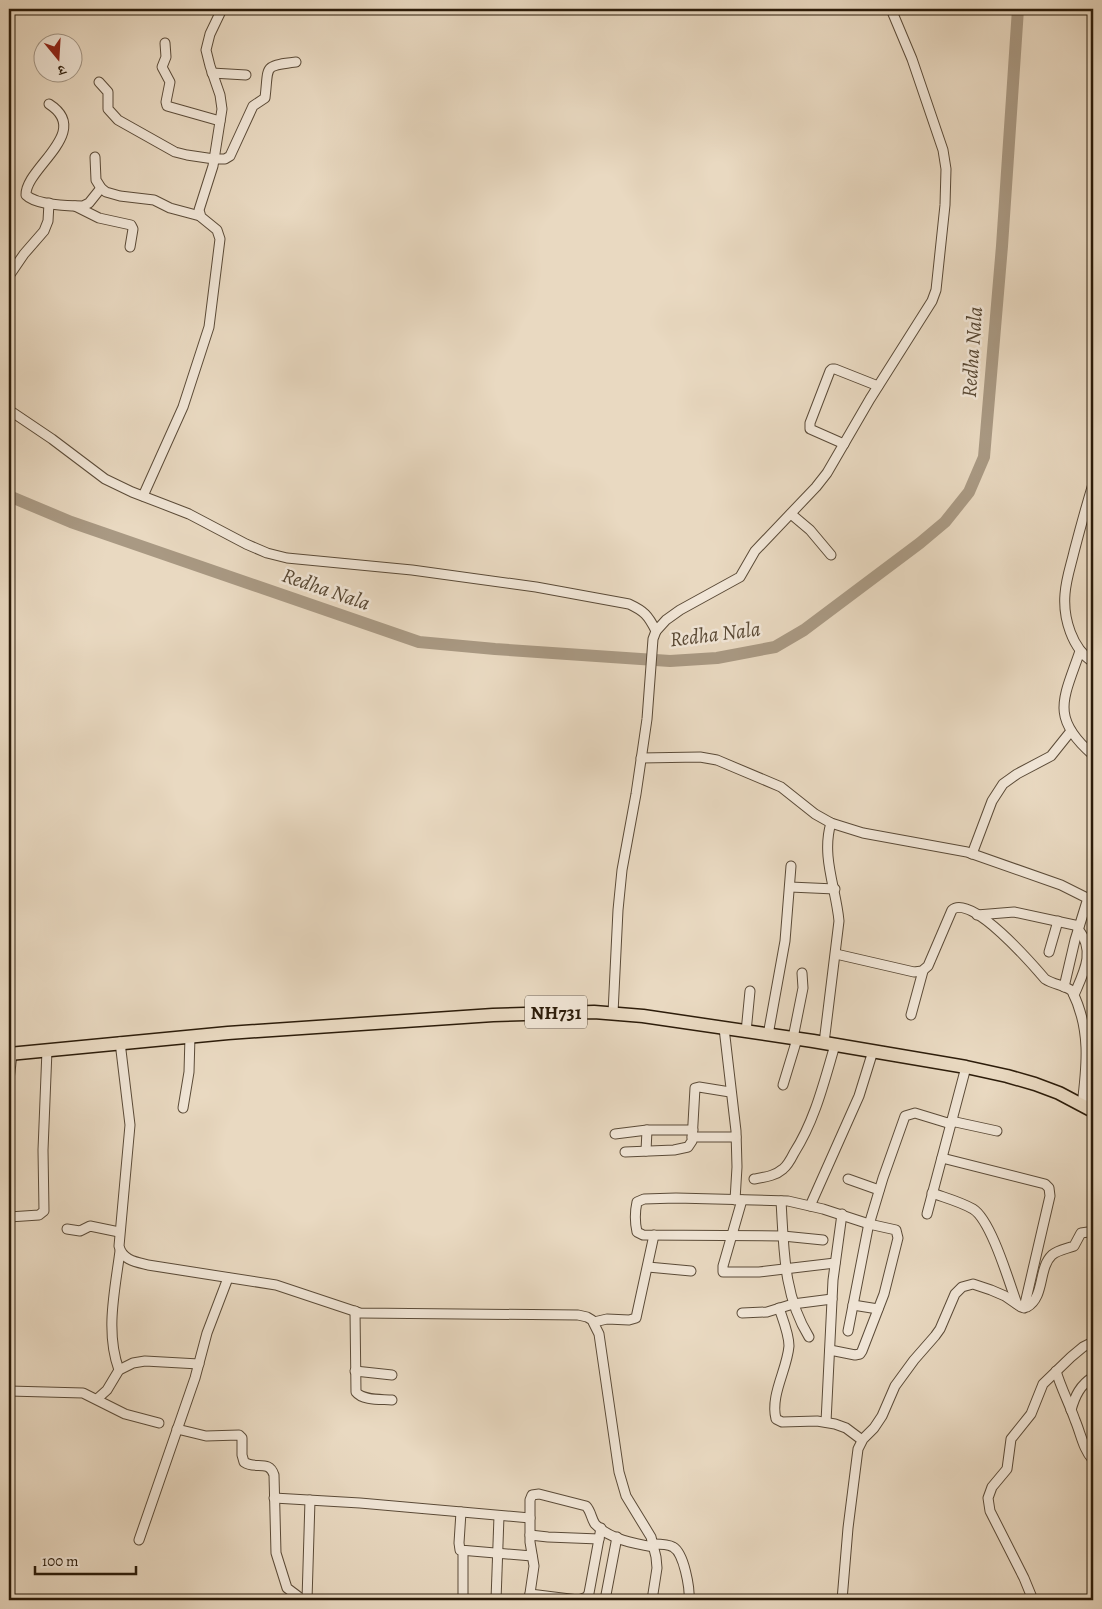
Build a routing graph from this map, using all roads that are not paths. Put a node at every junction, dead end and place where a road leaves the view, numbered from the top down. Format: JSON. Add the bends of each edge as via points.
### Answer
{"nodes":[{"id":1,"x":222,"y":9,"type":"edge"},
{"id":2,"x":891,"y":9,"type":"edge"},
{"id":3,"x":165,"y":43,"type":"dead end"},
{"id":4,"x":296,"y":62,"type":"dead end"},
{"id":5,"x":212,"y":73,"type":"junction"},
{"id":6,"x":246,"y":75,"type":"dead end"},
{"id":7,"x":99,"y":82,"type":"dead end"},
{"id":8,"x":49,"y":104,"type":"dead end"},
{"id":9,"x":220,"y":121,"type":"junction"},
{"id":10,"x":95,"y":157,"type":"dead end"},
{"id":11,"x":214,"y":159,"type":"junction"},
{"id":12,"x":100,"y":188,"type":"junction"},
{"id":13,"x":49,"y":203,"type":"junction"},
{"id":14,"x":74,"y":206,"type":"junction"},
{"id":15,"x":200,"y":216,"type":"junction"},
{"id":16,"x":130,"y":247,"type":"dead end"},
{"id":17,"x":9,"y":276,"type":"edge"},
{"id":18,"x":878,"y":386,"type":"junction"},
{"id":19,"x":9,"y":410,"type":"edge"},
{"id":20,"x":844,"y":444,"type":"junction"},
{"id":21,"x":1093,"y":484,"type":"edge"},
{"id":22,"x":143,"y":496,"type":"junction"},
{"id":23,"x":791,"y":514,"type":"junction"},
{"id":24,"x":831,"y":555,"type":"dead end"},
{"id":25,"x":656,"y":630,"type":"junction"},
{"id":26,"x":1080,"y":651,"type":"junction"},
{"id":27,"x":1093,"y":662,"type":"edge"},
{"id":28,"x":1071,"y":731,"type":"junction"},
{"id":29,"x":1093,"y":755,"type":"edge"},
{"id":30,"x":641,"y":758,"type":"junction"},
{"id":31,"x":831,"y":823,"type":"junction"},
{"id":32,"x":972,"y":854,"type":"junction"},
{"id":33,"x":791,"y":866,"type":"dead end"},
{"id":34,"x":790,"y":887,"type":"junction"},
{"id":35,"x":835,"y":889,"type":"junction"},
{"id":36,"x":1090,"y":899,"type":"edge"},
{"id":37,"x":977,"y":915,"type":"junction"},
{"id":38,"x":1058,"y":921,"type":"junction"},
{"id":39,"x":1079,"y":927,"type":"junction"},
{"id":40,"x":1049,"y":952,"type":"dead end"},
{"id":41,"x":836,"y":954,"type":"junction"},
{"id":42,"x":924,"y":971,"type":"junction"},
{"id":43,"x":802,"y":973,"type":"dead end"},
{"id":44,"x":1064,"y":987,"type":"junction"},
{"id":45,"x":750,"y":991,"type":"dead end"},
{"id":46,"x":1074,"y":995,"type":"junction"},
{"id":47,"x":613,"y":1013,"type":"junction"},
{"id":48,"x":911,"y":1016,"type":"dead end"},
{"id":49,"x":724,"y":1028,"type":"junction"},
{"id":50,"x":746,"y":1032,"type":"junction"},
{"id":51,"x":768,"y":1035,"type":"junction"},
{"id":52,"x":190,"y":1036,"type":"junction"},
{"id":53,"x":795,"y":1039,"type":"junction"},
{"id":54,"x":120,"y":1042,"type":"junction"},
{"id":55,"x":829,"y":1044,"type":"junction"},
{"id":56,"x":1090,"y":1045,"type":"edge"},
{"id":57,"x":47,"y":1050,"type":"junction"},
{"id":58,"x":873,"y":1051,"type":"junction"},
{"id":59,"x":10,"y":1054,"type":"edge"},
{"id":60,"x":966,"y":1067,"type":"junction"},
{"id":61,"x":9,"y":1080,"type":"edge"},
{"id":62,"x":783,"y":1085,"type":"dead end"},
{"id":63,"x":730,"y":1092,"type":"junction"},
{"id":64,"x":183,"y":1108,"type":"dead end"},
{"id":65,"x":1088,"y":1108,"type":"edge"},
{"id":66,"x":951,"y":1123,"type":"junction"},
{"id":67,"x":647,"y":1130,"type":"junction"},
{"id":68,"x":997,"y":1131,"type":"dead end"},
{"id":69,"x":615,"y":1134,"type":"dead end"},
{"id":70,"x":692,"y":1134,"type":"junction"},
{"id":71,"x":736,"y":1137,"type":"junction"},
{"id":72,"x":646,"y":1151,"type":"junction"},
{"id":73,"x":625,"y":1152,"type":"dead end"},
{"id":74,"x":942,"y":1158,"type":"junction"},
{"id":75,"x":754,"y":1179,"type":"dead end"},
{"id":76,"x":848,"y":1179,"type":"dead end"},
{"id":77,"x":879,"y":1190,"type":"junction"},
{"id":78,"x":932,"y":1194,"type":"junction"},
{"id":79,"x":738,"y":1200,"type":"junction"},
{"id":80,"x":781,"y":1201,"type":"junction"},
{"id":81,"x":810,"y":1206,"type":"junction"},
{"id":82,"x":842,"y":1214,"type":"junction"},
{"id":83,"x":927,"y":1214,"type":"dead end"},
{"id":84,"x":9,"y":1217,"type":"edge"},
{"id":85,"x":869,"y":1224,"type":"junction"},
{"id":86,"x":68,"y":1229,"type":"dead end"},
{"id":87,"x":119,"y":1232,"type":"junction"},
{"id":88,"x":1093,"y":1233,"type":"edge"},
{"id":89,"x":654,"y":1235,"type":"junction"},
{"id":90,"x":783,"y":1236,"type":"junction"},
{"id":91,"x":731,"y":1237,"type":"junction"},
{"id":92,"x":823,"y":1240,"type":"dead end"},
{"id":93,"x":120,"y":1250,"type":"junction"},
{"id":94,"x":835,"y":1263,"type":"junction"},
{"id":95,"x":648,"y":1267,"type":"junction"},
{"id":96,"x":785,"y":1268,"type":"junction"},
{"id":97,"x":691,"y":1271,"type":"dead end"},
{"id":98,"x":228,"y":1278,"type":"junction"},
{"id":99,"x":832,"y":1299,"type":"junction"},
{"id":100,"x":793,"y":1304,"type":"junction"},
{"id":101,"x":853,"y":1305,"type":"junction"},
{"id":102,"x":1021,"y":1306,"type":"junction"},
{"id":103,"x":779,"y":1308,"type":"junction"},
{"id":104,"x":878,"y":1309,"type":"junction"},
{"id":105,"x":355,"y":1311,"type":"junction"},
{"id":106,"x":742,"y":1313,"type":"dead end"},
{"id":107,"x":594,"y":1322,"type":"junction"},
{"id":108,"x":848,"y":1331,"type":"dead end"},
{"id":109,"x":809,"y":1337,"type":"dead end"},
{"id":110,"x":1093,"y":1342,"type":"edge"},
{"id":111,"x":830,"y":1350,"type":"junction"},
{"id":112,"x":199,"y":1364,"type":"junction"},
{"id":113,"x":118,"y":1370,"type":"junction"},
{"id":114,"x":355,"y":1371,"type":"junction"},
{"id":115,"x":1056,"y":1371,"type":"junction"},
{"id":116,"x":392,"y":1374,"type":"dead end"},
{"id":117,"x":1093,"y":1377,"type":"edge"},
{"id":118,"x":9,"y":1391,"type":"edge"},
{"id":119,"x":97,"y":1399,"type":"junction"},
{"id":120,"x":392,"y":1400,"type":"dead end"},
{"id":121,"x":1071,"y":1410,"type":"junction"},
{"id":122,"x":826,"y":1422,"type":"junction"},
{"id":123,"x":160,"y":1423,"type":"dead end"},
{"id":124,"x":177,"y":1429,"type":"junction"},
{"id":125,"x":862,"y":1440,"type":"junction"},
{"id":126,"x":1093,"y":1460,"type":"edge"},
{"id":127,"x":274,"y":1498,"type":"junction"},
{"id":128,"x":310,"y":1500,"type":"junction"},
{"id":129,"x":461,"y":1512,"type":"junction"},
{"id":130,"x":499,"y":1516,"type":"junction"},
{"id":131,"x":530,"y":1518,"type":"junction"},
{"id":132,"x":601,"y":1528,"type":"junction"},
{"id":133,"x":530,"y":1535,"type":"junction"},
{"id":134,"x":616,"y":1537,"type":"junction"},
{"id":135,"x":599,"y":1539,"type":"junction"},
{"id":136,"x":139,"y":1540,"type":"dead end"},
{"id":137,"x":654,"y":1545,"type":"junction"},
{"id":138,"x":464,"y":1551,"type":"junction"},
{"id":139,"x":498,"y":1554,"type":"junction"},
{"id":140,"x":532,"y":1556,"type":"junction"},
{"id":141,"x":530,"y":1597,"type":"edge"},
{"id":142,"x":1093,"y":1598,"type":"edge"},
{"id":143,"x":303,"y":1600,"type":"edge"},
{"id":144,"x":307,"y":1600,"type":"edge"},
{"id":145,"x":463,"y":1600,"type":"edge"},
{"id":146,"x":496,"y":1600,"type":"edge"},
{"id":147,"x":579,"y":1600,"type":"edge"},
{"id":148,"x":605,"y":1600,"type":"edge"},
{"id":149,"x":652,"y":1600,"type":"edge"},
{"id":150,"x":690,"y":1600,"type":"edge"},
{"id":151,"x":842,"y":1600,"type":"edge"},
{"id":152,"x":1032,"y":1600,"type":"edge"},
{"id":153,"x":1087,"y":1600,"type":"edge"}],
"edges":[{"from":1,"to":5,"type":"street","via":[[207,43]]},
{"from":2,"to":18,"type":"street","via":[[943,150],[946,186],[936,290]]},
{"from":3,"to":9,"type":"street","via":[[166,57],[162,67],[170,82],[167,106]]},
{"from":4,"to":11,"type":"street","via":[[270,67],[265,98],[254,106],[230,156]]},
{"from":5,"to":6,"type":"street"},
{"from":5,"to":9,"type":"street","via":[[222,102]]},
{"from":7,"to":11,"type":"street","via":[[109,94],[108,109],[118,120],[175,152]]},
{"from":8,"to":13,"type":"street","via":[[63,117],[62,134],[26,190],[26,195],[41,203]]},
{"from":9,"to":11,"type":"street"},
{"from":10,"to":12,"type":"street","via":[[96,180]]},
{"from":11,"to":15,"type":"street"},
{"from":12,"to":14,"type":"street","via":[[87,204]]},
{"from":12,"to":15,"type":"street","via":[[120,196],[154,200]]},
{"from":13,"to":14,"type":"street"},
{"from":13,"to":17,"type":"street","via":[[44,232]]},
{"from":14,"to":16,"type":"street","via":[[98,218],[131,225]]},
{"from":15,"to":22,"type":"street","via":[[217,230],[220,239],[212,314],[183,408]]},
{"from":18,"to":20,"type":"street"},
{"from":18,"to":20,"type":"street","via":[[836,369],[830,371],[810,429]]},
{"from":19,"to":22,"type":"street","via":[[105,479]]},
{"from":20,"to":23,"type":"street","via":[[816,487]]},
{"from":21,"to":26,"type":"street","via":[[1064,593],[1068,626]]},
{"from":22,"to":25,"type":"street","via":[[189,514],[267,553],[536,587],[629,604],[643,610]]},
{"from":23,"to":24,"type":"street"},
{"from":23,"to":25,"type":"street","via":[[755,551],[740,577],[680,610]]},
{"from":25,"to":30,"type":"street"},
{"from":26,"to":27,"type":"street"},
{"from":26,"to":28,"type":"street","via":[[1065,695],[1063,712]]},
{"from":28,"to":29,"type":"street"},
{"from":28,"to":32,"type":"street","via":[[1051,756],[1003,784],[992,801]]},
{"from":30,"to":31,"type":"street","via":[[700,757],[717,760],[781,788]]},
{"from":30,"to":47,"type":"street","via":[[622,870]]},
{"from":31,"to":32,"type":"street","via":[[863,833]]},
{"from":31,"to":35,"type":"street","via":[[827,851]]},
{"from":32,"to":36,"type":"street","via":[[1061,885]]},
{"from":33,"to":34,"type":"street"},
{"from":34,"to":35,"type":"street"},
{"from":34,"to":51,"type":"street","via":[[786,941]]},
{"from":35,"to":41,"type":"street","via":[[839,921]]},
{"from":36,"to":39,"type":"street"},
{"from":37,"to":38,"type":"street","via":[[1014,912]]},
{"from":37,"to":42,"type":"street","via":[[955,907]]},
{"from":37,"to":44,"type":"street","via":[[1012,943],[1045,979]]},
{"from":38,"to":39,"type":"street"},
{"from":38,"to":40,"type":"street"},
{"from":39,"to":44,"type":"street"},
{"from":39,"to":46,"type":"street","via":[[1088,952],[1086,967]]},
{"from":41,"to":42,"type":"street","via":[[914,972]]},
{"from":41,"to":55,"type":"street"},
{"from":42,"to":48,"type":"street"},
{"from":43,"to":53,"type":"street","via":[[803,988]]},
{"from":44,"to":46,"type":"street"},
{"from":45,"to":50,"type":"street"},
{"from":46,"to":56,"type":"street"},
{"from":47,"to":49,"type":"highway","number":"NH731"},
{"from":47,"to":52,"type":"highway","number":"NH731","via":[[493,1016]]},
{"from":49,"to":50,"type":"highway","number":"NH731"},
{"from":49,"to":63,"type":"street"},
{"from":50,"to":51,"type":"highway","number":"NH731"},
{"from":51,"to":53,"type":"highway","number":"NH731"},
{"from":52,"to":54,"type":"highway","number":"NH731"},
{"from":52,"to":64,"type":"street"},
{"from":53,"to":55,"type":"highway","number":"NH731"},
{"from":53,"to":62,"type":"street"},
{"from":54,"to":57,"type":"highway","number":"NH731"},
{"from":54,"to":87,"type":"street","via":[[130,1142]]},
{"from":55,"to":58,"type":"highway","number":"NH731"},
{"from":55,"to":75,"type":"street","via":[[822,1090],[805,1136],[787,1166],[771,1176]]},
{"from":56,"to":65,"type":"street"},
{"from":57,"to":59,"type":"highway","number":"NH731"},
{"from":57,"to":84,"type":"street","via":[[44,1211],[35,1216]]},
{"from":58,"to":60,"type":"highway","number":"NH731"},
{"from":58,"to":81,"type":"street","via":[[859,1096]]},
{"from":59,"to":61,"type":"street"},
{"from":60,"to":65,"type":"highway","number":"NH731","via":[[1052,1090]]},
{"from":60,"to":66,"type":"street"},
{"from":63,"to":70,"type":"street","via":[[695,1088]]},
{"from":63,"to":71,"type":"street"},
{"from":66,"to":68,"type":"street"},
{"from":66,"to":74,"type":"street"},
{"from":66,"to":77,"type":"street","via":[[915,1113],[905,1116]]},
{"from":67,"to":69,"type":"street"},
{"from":67,"to":70,"type":"street"},
{"from":67,"to":72,"type":"street"},
{"from":70,"to":71,"type":"street"},
{"from":70,"to":72,"type":"street","via":[[691,1144],[683,1149]]},
{"from":71,"to":79,"type":"street"},
{"from":72,"to":73,"type":"street"},
{"from":74,"to":78,"type":"street"},
{"from":74,"to":102,"type":"street","via":[[1045,1184],[1049,1188],[1050,1196]]},
{"from":76,"to":77,"type":"street"},
{"from":77,"to":85,"type":"street"},
{"from":78,"to":83,"type":"street"},
{"from":78,"to":102,"type":"street","via":[[960,1203],[979,1214]]},
{"from":79,"to":80,"type":"street"},
{"from":79,"to":89,"type":"street","via":[[640,1200],[636,1207],[637,1232]]},
{"from":79,"to":91,"type":"street"},
{"from":80,"to":81,"type":"street"},
{"from":80,"to":90,"type":"street"},
{"from":81,"to":82,"type":"street"},
{"from":82,"to":85,"type":"street"},
{"from":82,"to":94,"type":"street"},
{"from":85,"to":101,"type":"street"},
{"from":85,"to":104,"type":"street","via":[[896,1230],[898,1234]]},
{"from":86,"to":87,"type":"street","via":[[80,1231],[90,1226]]},
{"from":87,"to":93,"type":"street"},
{"from":88,"to":102,"type":"street","via":[[1082,1233],[1074,1246],[1052,1255],[1035,1300],[1030,1306]]},
{"from":89,"to":91,"type":"street"},
{"from":89,"to":95,"type":"street"},
{"from":90,"to":91,"type":"street"},
{"from":90,"to":92,"type":"street"},
{"from":90,"to":96,"type":"street"},
{"from":91,"to":96,"type":"street","via":[[723,1272]]},
{"from":93,"to":98,"type":"street","via":[[127,1258],[148,1265]]},
{"from":93,"to":113,"type":"street","via":[[111,1336]]},
{"from":94,"to":96,"type":"street"},
{"from":94,"to":99,"type":"street"},
{"from":95,"to":97,"type":"street"},
{"from":95,"to":107,"type":"street","via":[[636,1318]]},
{"from":96,"to":100,"type":"street"},
{"from":98,"to":105,"type":"street","via":[[287,1288]]},
{"from":98,"to":112,"type":"street"},
{"from":99,"to":100,"type":"street"},
{"from":99,"to":111,"type":"street"},
{"from":100,"to":103,"type":"street"},
{"from":100,"to":109,"type":"street"},
{"from":101,"to":104,"type":"street"},
{"from":101,"to":108,"type":"street"},
{"from":102,"to":125,"type":"street","via":[[973,1284],[958,1290],[940,1329],[899,1380],[878,1422]]},
{"from":103,"to":106,"type":"street"},
{"from":103,"to":122,"type":"street","via":[[789,1343],[778,1392],[776,1419],[782,1422]]},
{"from":104,"to":111,"type":"street","via":[[860,1354]]},
{"from":105,"to":107,"type":"street","via":[[570,1315],[587,1317]]},
{"from":105,"to":114,"type":"street"},
{"from":107,"to":137,"type":"street","via":[[599,1334],[619,1472],[626,1496]]},
{"from":110,"to":115,"type":"street"},
{"from":111,"to":122,"type":"street"},
{"from":112,"to":113,"type":"street","via":[[145,1361]]},
{"from":112,"to":124,"type":"street"},
{"from":113,"to":119,"type":"street","via":[[107,1390]]},
{"from":114,"to":116,"type":"street"},
{"from":114,"to":120,"type":"street","via":[[357,1395]]},
{"from":115,"to":121,"type":"street"},
{"from":115,"to":152,"type":"street","via":[[1043,1384],[1031,1414],[1011,1439],[1007,1469],[988,1498],[990,1511]]},
{"from":117,"to":121,"type":"street","via":[[1082,1385]]},
{"from":118,"to":119,"type":"street","via":[[83,1393]]},
{"from":119,"to":123,"type":"street","via":[[125,1414]]},
{"from":121,"to":126,"type":"street"},
{"from":122,"to":125,"type":"street","via":[[846,1428]]},
{"from":124,"to":127,"type":"street","via":[[206,1436],[239,1435],[244,1462],[272,1470]]},
{"from":124,"to":136,"type":"street"},
{"from":125,"to":151,"type":"street","via":[[856,1454]]},
{"from":127,"to":128,"type":"street"},
{"from":127,"to":143,"type":"street","via":[[276,1553],[283,1580],[286,1588]]},
{"from":128,"to":129,"type":"street"},
{"from":128,"to":144,"type":"street"},
{"from":129,"to":130,"type":"street"},
{"from":129,"to":138,"type":"street","via":[[459,1547]]},
{"from":130,"to":131,"type":"street"},
{"from":130,"to":139,"type":"street"},
{"from":131,"to":132,"type":"street","via":[[531,1497],[539,1494],[586,1506]]},
{"from":131,"to":133,"type":"street"},
{"from":132,"to":134,"type":"street"},
{"from":132,"to":135,"type":"street"},
{"from":133,"to":135,"type":"street"},
{"from":133,"to":140,"type":"street"},
{"from":134,"to":137,"type":"street"},
{"from":134,"to":148,"type":"street"},
{"from":135,"to":147,"type":"street","via":[[589,1593]]},
{"from":137,"to":149,"type":"street","via":[[657,1568]]},
{"from":137,"to":150,"type":"street","via":[[671,1546],[677,1551],[688,1580]]},
{"from":138,"to":139,"type":"street"},
{"from":138,"to":145,"type":"street"},
{"from":139,"to":140,"type":"street"},
{"from":139,"to":146,"type":"street"},
{"from":140,"to":141,"type":"street","via":[[534,1573]]},
{"from":141,"to":147,"type":"street"},
{"from":142,"to":153,"type":"street"}]}
